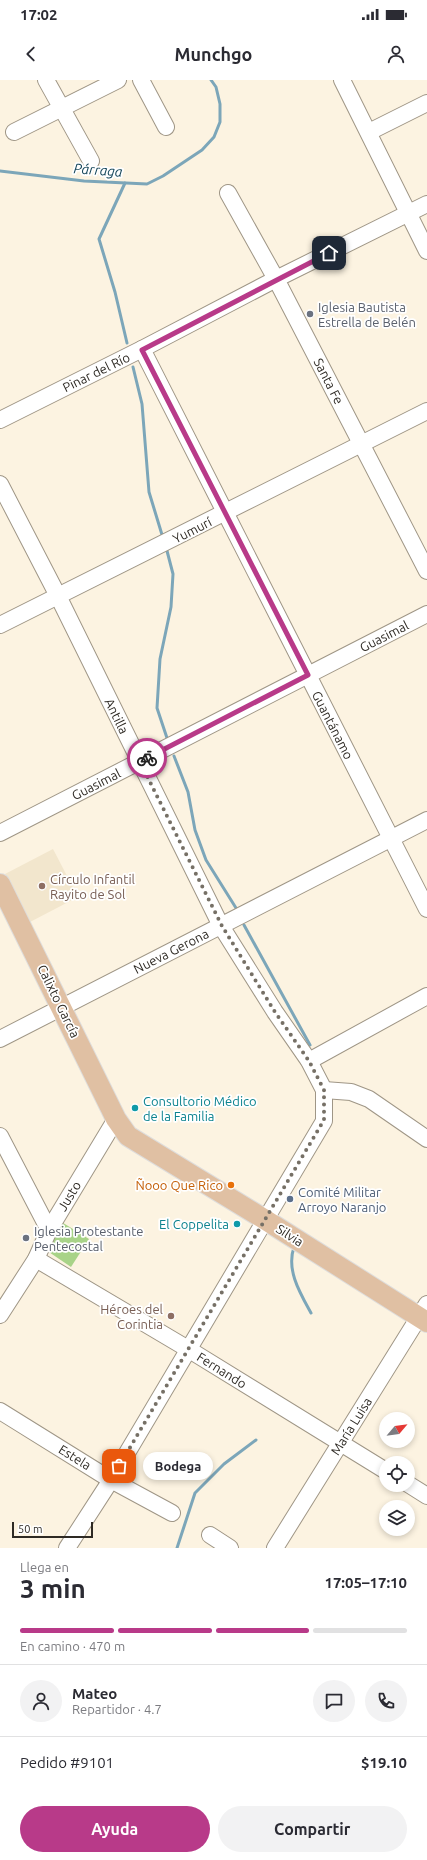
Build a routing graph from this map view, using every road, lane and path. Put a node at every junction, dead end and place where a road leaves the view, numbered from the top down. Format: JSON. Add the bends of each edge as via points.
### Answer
{"nodes":[{"id":1,"x":46,"y":80,"type":"edge"},
{"id":2,"x":118,"y":80,"type":"edge"},
{"id":3,"x":141,"y":80,"type":"edge"},
{"id":4,"x":342,"y":80,"type":"edge"},
{"id":5,"x":427,"y":103,"type":"edge"},
{"id":6,"x":61,"y":109,"type":"junction"},
{"id":7,"x":166,"y":127,"type":"dead end"},
{"id":8,"x":14,"y":132,"type":"dead end"},
{"id":9,"x":369,"y":132,"type":"junction"},
{"id":10,"x":91,"y":161,"type":"dead end"},
{"id":11,"x":228,"y":193,"type":"dead end"},
{"id":12,"x":427,"y":204,"type":"edge"},
{"id":13,"x":408,"y":214,"type":"junction"},
{"id":14,"x":427,"y":251,"type":"edge"},
{"id":15,"x":276,"y":279,"type":"junction"},
{"id":16,"x":142,"y":350,"type":"junction"},
{"id":17,"x":427,"y":411,"type":"edge"},
{"id":18,"x":0,"y":420,"type":"edge"},
{"id":19,"x":361,"y":444,"type":"junction"},
{"id":20,"x":0,"y":484,"type":"edge"},
{"id":21,"x":226,"y":513,"type":"junction"},
{"id":22,"x":427,"y":571,"type":"edge"},
{"id":23,"x":58,"y":596,"type":"junction"},
{"id":24,"x":427,"y":614,"type":"edge"},
{"id":25,"x":0,"y":625,"type":"edge"},
{"id":26,"x":308,"y":675,"type":"junction"},
{"id":27,"x":140,"y":762,"type":"junction"},
{"id":28,"x":427,"y":820,"type":"edge"},
{"id":29,"x":0,"y":833,"type":"edge"},
{"id":30,"x":391,"y":839,"type":"junction"},
{"id":31,"x":0,"y":884,"type":"edge"},
{"id":32,"x":427,"y":909,"type":"edge"},
{"id":33,"x":222,"y":926,"type":"junction"},
{"id":34,"x":427,"y":996,"type":"edge"},
{"id":35,"x":62,"y":1006,"type":"junction"},
{"id":36,"x":0,"y":1039,"type":"edge"},
{"id":37,"x":309,"y":1061,"type":"junction"},
{"id":38,"x":324,"y":1090,"type":"junction"},
{"id":39,"x":116,"y":1119,"type":"junction"},
{"id":40,"x":0,"y":1136,"type":"edge"},
{"id":41,"x":427,"y":1139,"type":"edge"},
{"id":42,"x":264,"y":1219,"type":"junction"},
{"id":43,"x":49,"y":1230,"type":"junction"},
{"id":44,"x":36,"y":1259,"type":"junction"},
{"id":45,"x":0,"y":1315,"type":"edge"},
{"id":46,"x":424,"y":1315,"type":"edge"},
{"id":47,"x":188,"y":1349,"type":"junction"},
{"id":48,"x":0,"y":1411,"type":"edge"},
{"id":49,"x":341,"y":1444,"type":"junction"},
{"id":50,"x":379,"y":1467,"type":"edge"},
{"id":51,"x":111,"y":1480,"type":"junction"},
{"id":52,"x":415,"y":1488,"type":"edge"},
{"id":53,"x":427,"y":1496,"type":"edge"},
{"id":54,"x":172,"y":1513,"type":"dead end"},
{"id":55,"x":210,"y":1535,"type":"dead end"},
{"id":56,"x":67,"y":1548,"type":"edge"},
{"id":57,"x":230,"y":1548,"type":"edge"},
{"id":58,"x":275,"y":1548,"type":"edge"}],
"edges":[{"from":1,"to":6,"type":"street"},
{"from":2,"to":6,"type":"street"},
{"from":3,"to":7,"type":"street"},
{"from":4,"to":9,"type":"street"},
{"from":5,"to":9,"type":"street"},
{"from":6,"to":8,"type":"street"},
{"from":6,"to":10,"type":"street"},
{"from":9,"to":13,"type":"street"},
{"from":11,"to":15,"type":"street","name":"Santa Fe"},
{"from":12,"to":13,"type":"street","name":"Pinar del Río"},
{"from":13,"to":14,"type":"street"},
{"from":13,"to":15,"type":"street","name":"Pinar del Río"},
{"from":15,"to":16,"type":"street","name":"Pinar del Río"},
{"from":15,"to":19,"type":"street","name":"Santa Fe"},
{"from":16,"to":18,"type":"street","name":"Pinar del Río"},
{"from":16,"to":21,"type":"street","name":"Guantánamo"},
{"from":17,"to":19,"type":"street","name":"Yumurí"},
{"from":19,"to":21,"type":"street","name":"Yumurí"},
{"from":19,"to":22,"type":"street","name":"Santa Fe"},
{"from":20,"to":23,"type":"street","name":"Antilla"},
{"from":21,"to":23,"type":"street","name":"Yumurí"},
{"from":21,"to":26,"type":"street","name":"Guantánamo"},
{"from":23,"to":25,"type":"street","name":"Yumurí"},
{"from":23,"to":27,"type":"street","name":"Antilla"},
{"from":24,"to":26,"type":"street","name":"Guasimal"},
{"from":26,"to":27,"type":"street","name":"Guasimal"},
{"from":26,"to":30,"type":"street","name":"Guantánamo"},
{"from":27,"to":29,"type":"street","name":"Guasimal"},
{"from":27,"to":33,"type":"street","name":"Antilla"},
{"from":28,"to":30,"type":"street","name":"Nueva Gerona"},
{"from":30,"to":32,"type":"street","name":"Guantánamo"},
{"from":30,"to":33,"type":"street","name":"Nueva Gerona"},
{"from":31,"to":35,"type":"main road","name":"Calixto García"},
{"from":33,"to":35,"type":"street","name":"Nueva Gerona"},
{"from":33,"to":37,"type":"street","name":"Antilla","via":[[275,1012]]},
{"from":34,"to":37,"type":"street"},
{"from":35,"to":36,"type":"street","name":"Nueva Gerona"},
{"from":35,"to":39,"type":"main road","name":"Calixto García"},
{"from":37,"to":38,"type":"street","name":"Antilla"},
{"from":38,"to":41,"type":"street","via":[[351,1092],[369,1099]]},
{"from":38,"to":42,"type":"street","via":[[324,1120]]},
{"from":39,"to":42,"type":"main road","name":"Silvia","via":[[128,1136]]},
{"from":39,"to":43,"type":"street","name":"Justo"},
{"from":40,"to":43,"type":"street"},
{"from":42,"to":46,"type":"main road","name":"Silvia"},
{"from":42,"to":47,"type":"street"},
{"from":43,"to":44,"type":"street","name":"Justo"},
{"from":44,"to":45,"type":"street","name":"Justo"},
{"from":44,"to":47,"type":"street","name":"Fernando"},
{"from":46,"to":49,"type":"street","name":"María Luisa"},
{"from":47,"to":49,"type":"street","name":"Fernando"},
{"from":47,"to":51,"type":"street"},
{"from":48,"to":51,"type":"street","name":"Estela"},
{"from":49,"to":50,"type":"street","name":"Fernando"},
{"from":49,"to":58,"type":"street","name":"María Luisa"},
{"from":51,"to":54,"type":"street","name":"Estela"},
{"from":51,"to":56,"type":"street"},
{"from":52,"to":53,"type":"street"},
{"from":55,"to":57,"type":"street"}]}
